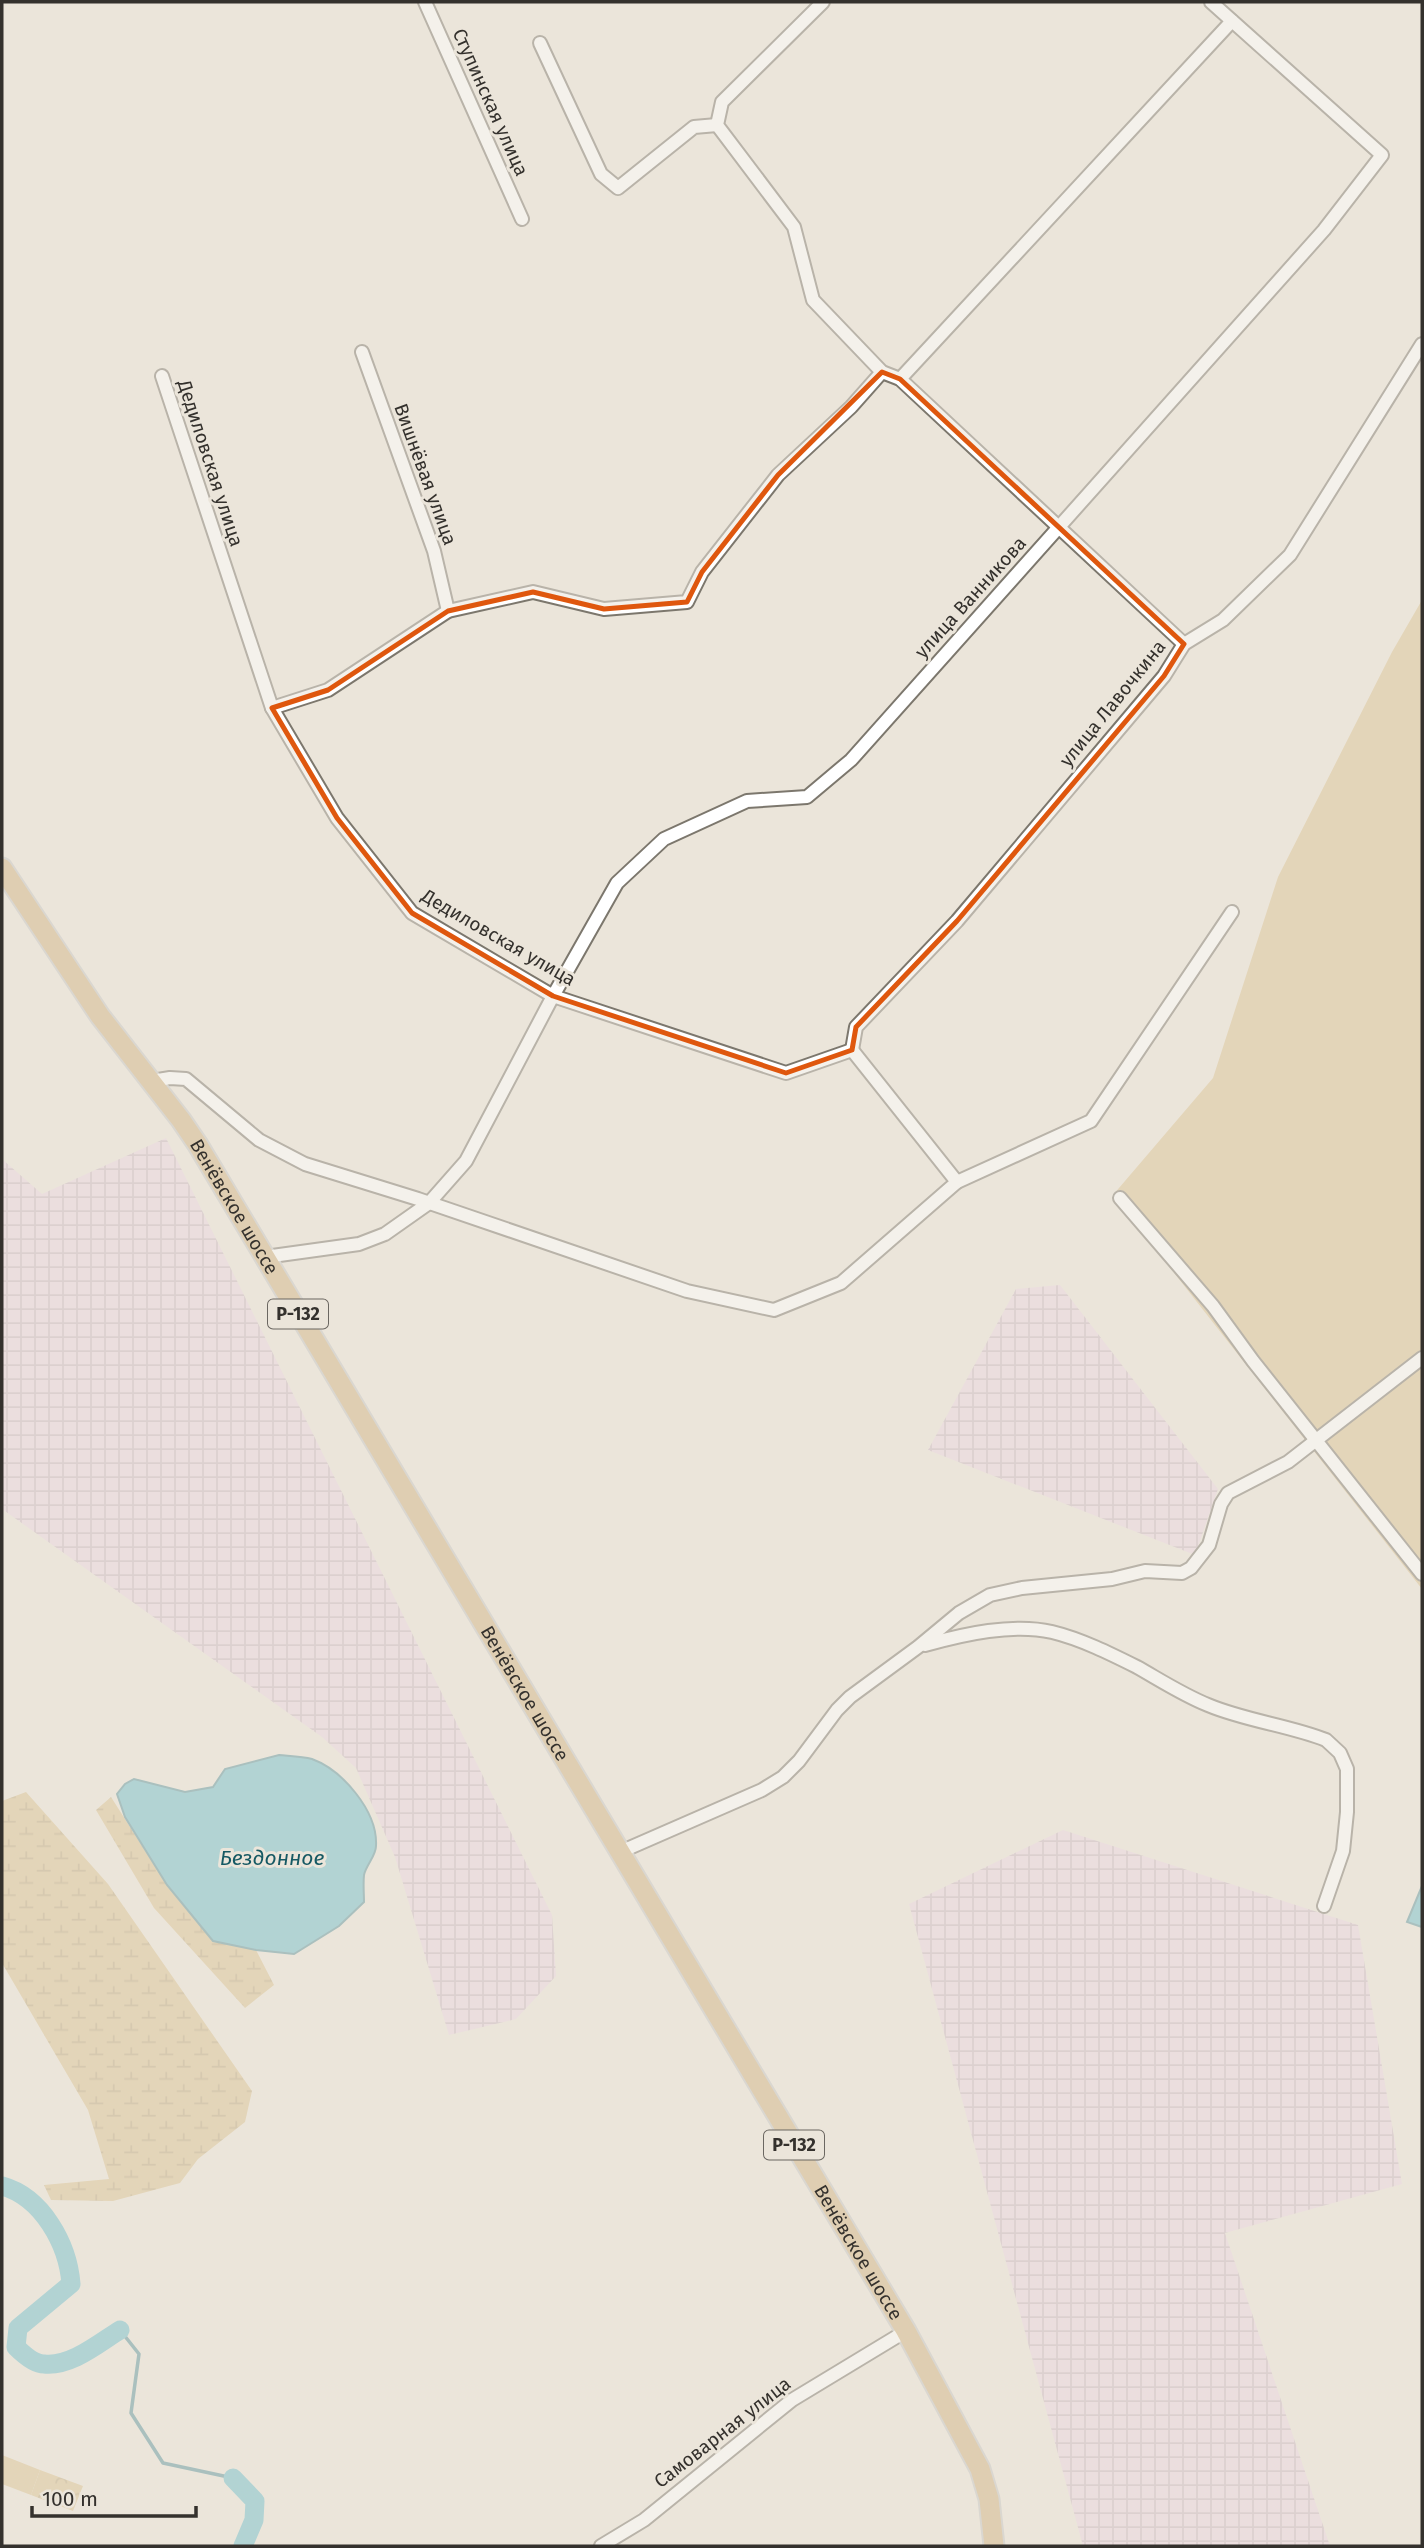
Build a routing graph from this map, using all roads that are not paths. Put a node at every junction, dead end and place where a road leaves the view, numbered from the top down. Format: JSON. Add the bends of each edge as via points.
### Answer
{"nodes":[{"id":1,"x":425,"y":2,"type":"edge"},
{"id":2,"x":823,"y":2,"type":"edge"},
{"id":3,"x":1211,"y":2,"type":"edge"},
{"id":4,"x":1232,"y":21,"type":"junction"},
{"id":5,"x":540,"y":43,"type":"dead end"},
{"id":6,"x":716,"y":125,"type":"junction"},
{"id":7,"x":523,"y":219,"type":"dead end"},
{"id":8,"x":1422,"y":344,"type":"edge"},
{"id":9,"x":362,"y":352,"type":"dead end"},
{"id":10,"x":881,"y":372,"type":"junction"},
{"id":11,"x":162,"y":376,"type":"dead end"},
{"id":12,"x":900,"y":379,"type":"junction"},
{"id":13,"x":1058,"y":528,"type":"junction"},
{"id":14,"x":448,"y":611,"type":"junction"},
{"id":15,"x":1184,"y":644,"type":"junction"},
{"id":16,"x":272,"y":708,"type":"junction"},
{"id":17,"x":2,"y":868,"type":"edge"},
{"id":18,"x":1232,"y":912,"type":"dead end"},
{"id":19,"x":554,"y":996,"type":"junction"},
{"id":20,"x":852,"y":1050,"type":"junction"},
{"id":21,"x":152,"y":1081,"type":"junction"},
{"id":22,"x":957,"y":1182,"type":"junction"},
{"id":23,"x":1120,"y":1198,"type":"dead end"},
{"id":24,"x":429,"y":1203,"type":"junction"},
{"id":25,"x":265,"y":1258,"type":"junction"},
{"id":26,"x":1422,"y":1358,"type":"edge"},
{"id":27,"x":1317,"y":1441,"type":"junction"},
{"id":28,"x":1422,"y":1574,"type":"edge"},
{"id":29,"x":918,"y":1647,"type":"junction"},
{"id":30,"x":620,"y":1852,"type":"junction"},
{"id":31,"x":1324,"y":1906,"type":"dead end"},
{"id":32,"x":906,"y":2331,"type":"junction"},
{"id":33,"x":601,"y":2546,"type":"edge"},
{"id":34,"x":994,"y":2546,"type":"edge"}],
"edges":[{"from":1,"to":7,"type":"street","name":"Ступинская улица"},
{"from":2,"to":6,"type":"street","via":[[722,102]]},
{"from":3,"to":4,"type":"street"},
{"from":4,"to":12,"type":"street"},
{"from":4,"to":13,"type":"street","name":"улица Ванникова","via":[[1382,155],[1324,230]]},
{"from":5,"to":6,"type":"street","via":[[601,174],[618,188],[694,127]]},
{"from":6,"to":10,"type":"street","via":[[794,227],[813,300]]},
{"from":8,"to":15,"type":"street","name":"улица Лавочкина","via":[[1290,555],[1223,620]]},
{"from":9,"to":14,"type":"street","name":"Вишнёвая улица","via":[[435,551]]},
{"from":10,"to":12,"type":"street"},
{"from":10,"to":14,"type":"street","via":[[851,407],[778,475],[702,572],[687,602],[604,610],[533,592]]},
{"from":11,"to":16,"type":"street","name":"Дедиловская улица"},
{"from":12,"to":13,"type":"street"},
{"from":13,"to":15,"type":"street"},
{"from":13,"to":19,"type":"street","name":"улица Ванникова","via":[[851,760],[807,797],[747,801],[664,839],[617,883]]},
{"from":14,"to":16,"type":"street","via":[[328,690]]},
{"from":15,"to":20,"type":"street","name":"улица Лавочкина","via":[[1164,676],[957,921],[856,1027]]},
{"from":16,"to":19,"type":"street","name":"Дедиловская улица","via":[[337,818],[412,913]]},
{"from":17,"to":21,"type":"main road","name":"Венёвское шоссе","number":"Р-132","via":[[100,1016]]},
{"from":18,"to":22,"type":"street","via":[[1090,1121]]},
{"from":19,"to":20,"type":"street","name":"Дедиловская улица","via":[[786,1073]]},
{"from":19,"to":24,"type":"street","name":"улица Ванникова","via":[[466,1161]]},
{"from":20,"to":22,"type":"street"},
{"from":21,"to":24,"type":"street","via":[[186,1079],[259,1140],[305,1164]]},
{"from":21,"to":25,"type":"main road","name":"Венёвское шоссе","number":"Р-132","via":[[198,1146]]},
{"from":22,"to":24,"type":"street","via":[[841,1283],[774,1310],[687,1291]]},
{"from":23,"to":27,"type":"street","via":[[1213,1306]]},
{"from":24,"to":25,"type":"street","name":"улица Ванникова","via":[[385,1234],[359,1244]]},
{"from":25,"to":30,"type":"main road","name":"Венёвское шоссе","number":"Р-132"},
{"from":26,"to":27,"type":"street"},
{"from":27,"to":28,"type":"street"},
{"from":27,"to":29,"type":"street","via":[[1289,1462],[1228,1493],[1209,1545],[1191,1569],[990,1595],[958,1613]]},
{"from":29,"to":30,"type":"street","via":[[850,1697],[783,1777]]},
{"from":29,"to":31,"type":"street","via":[[999,1631],[1053,1632],[1135,1667],[1209,1706],[1326,1740],[1340,1753],[1347,1769],[1347,1811],[1343,1851]]},
{"from":30,"to":32,"type":"main road","name":"Венёвское шоссе","number":"Р-132"},
{"from":32,"to":33,"type":"street","name":"Самоварная улица","via":[[792,2400],[644,2520]]},
{"from":32,"to":34,"type":"main road","name":"Венёвское шоссе","number":"Р-132","via":[[980,2469]]}]}
